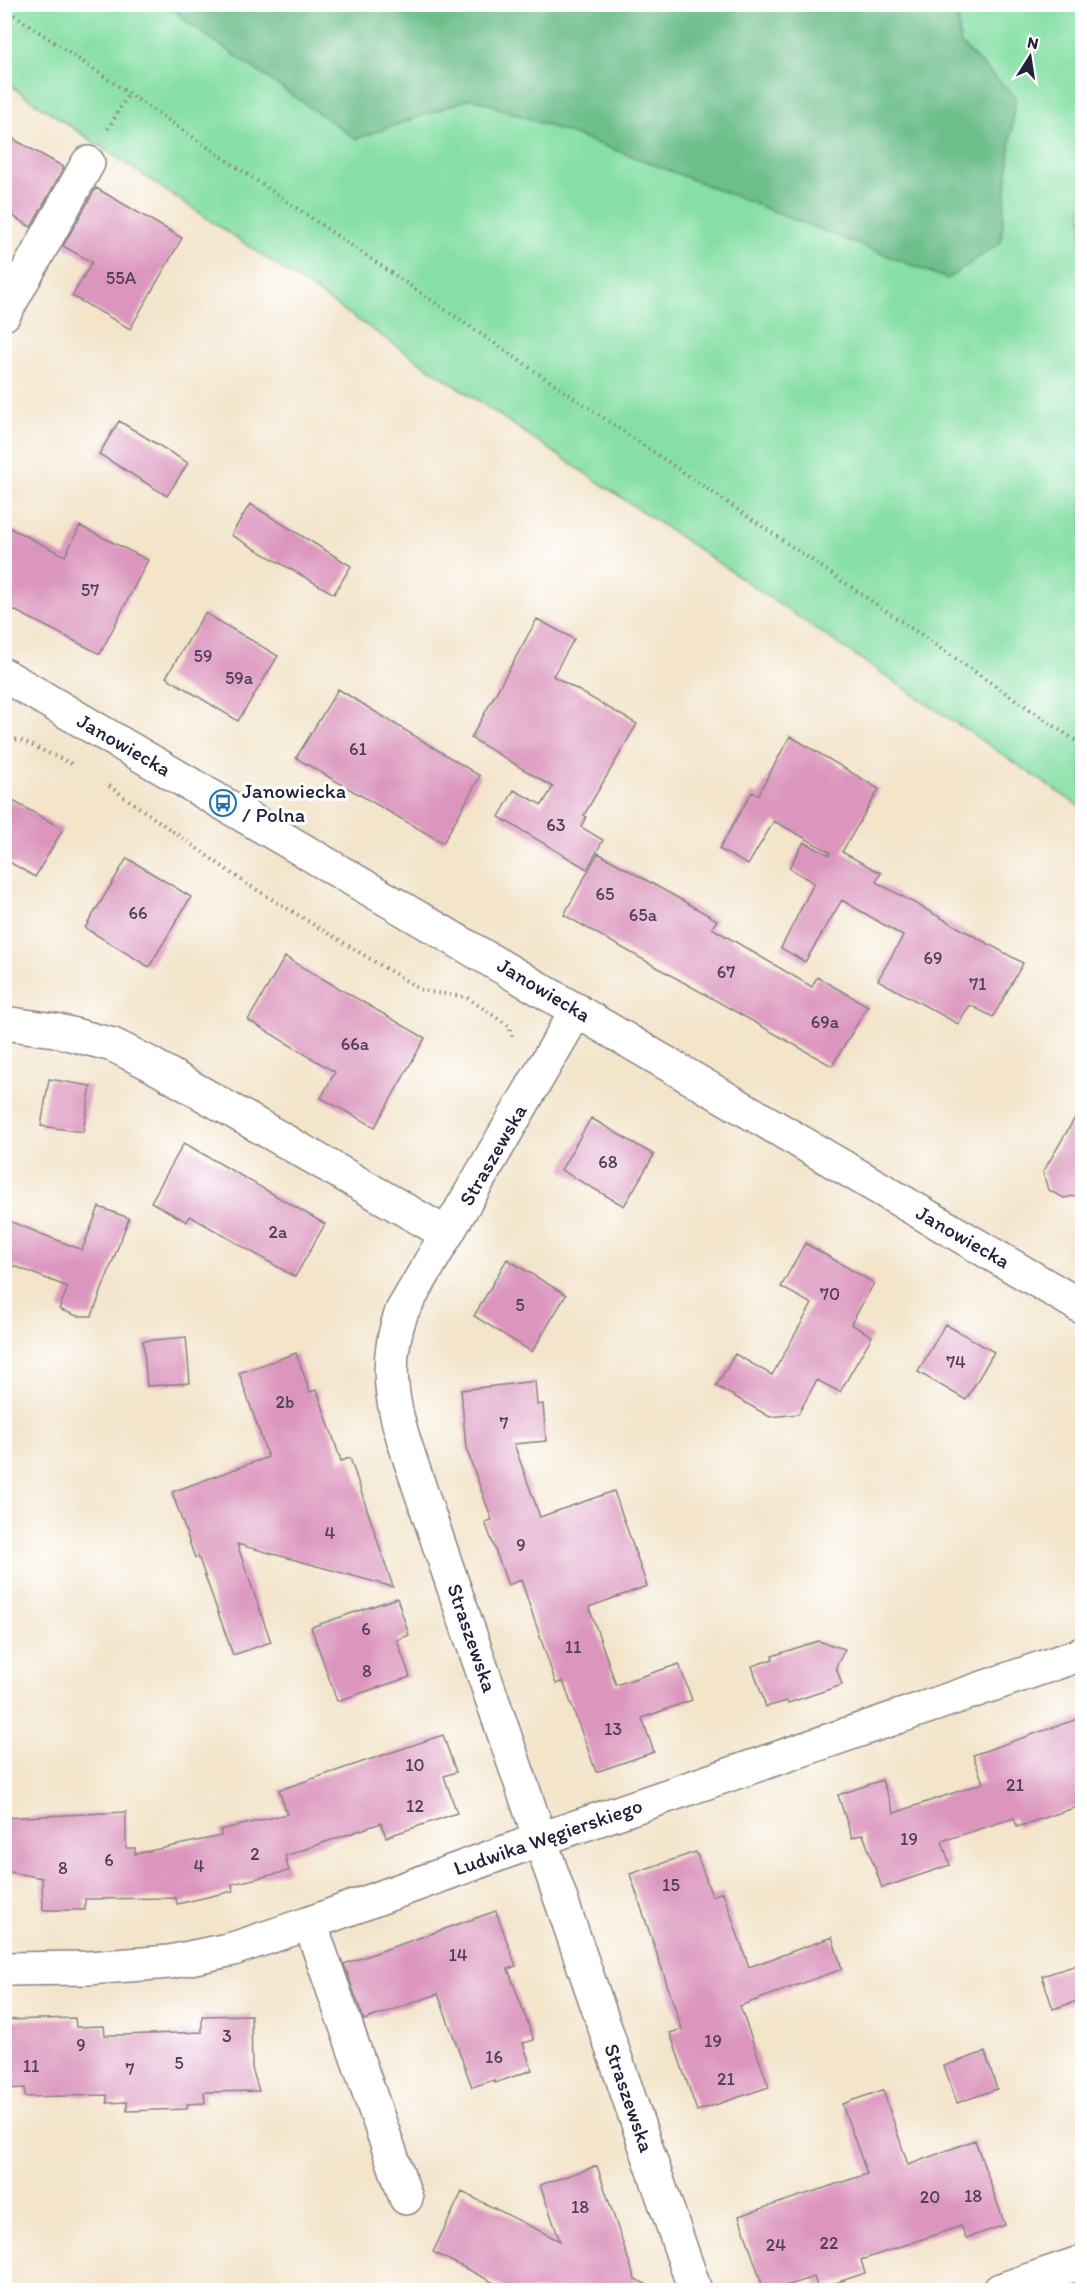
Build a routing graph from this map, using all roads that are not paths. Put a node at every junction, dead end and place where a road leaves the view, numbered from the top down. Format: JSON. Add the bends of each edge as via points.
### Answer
{"nodes":[{"id":1,"x":88,"y":163,"type":"dead end"},
{"id":2,"x":4,"y":314,"type":"edge"},
{"id":3,"x":4,"y":675,"type":"edge"},
{"id":4,"x":577,"y":1010,"type":"junction"},
{"id":5,"x":4,"y":1023,"type":"edge"},
{"id":6,"x":447,"y":1234,"type":"junction"},
{"id":7,"x":1083,"y":1307,"type":"edge"},
{"id":8,"x":1083,"y":1654,"type":"edge"},
{"id":9,"x":541,"y":1839,"type":"junction"},
{"id":10,"x":310,"y":1923,"type":"junction"},
{"id":11,"x":4,"y":1969,"type":"edge"},
{"id":12,"x":406,"y":2198,"type":"dead end"},
{"id":13,"x":1083,"y":2262,"type":"edge"},
{"id":14,"x":694,"y":2290,"type":"edge"},
{"id":15,"x":1000,"y":2290,"type":"edge"}],
"edges":[{"from":1,"to":2,"type":"street"},
{"from":3,"to":4,"type":"street","name":"Janowiecka"},
{"from":4,"to":6,"type":"street","name":"Straszewska"},
{"from":4,"to":7,"type":"street","name":"Janowiecka"},
{"from":5,"to":6,"type":"street","via":[[55,1030],[113,1045]]},
{"from":6,"to":9,"type":"street","name":"Straszewska","via":[[395,1330],[391,1393]]},
{"from":8,"to":9,"type":"street","name":"Ludwika Węgierskiego"},
{"from":9,"to":10,"type":"street","name":"Ludwika Węgierskiego"},
{"from":9,"to":14,"type":"street","name":"Straszewska"},
{"from":10,"to":11,"type":"street","name":"Ludwika Węgierskiego","via":[[233,1949],[170,1962]]},
{"from":10,"to":12,"type":"street"},
{"from":13,"to":15,"type":"street"}]}
